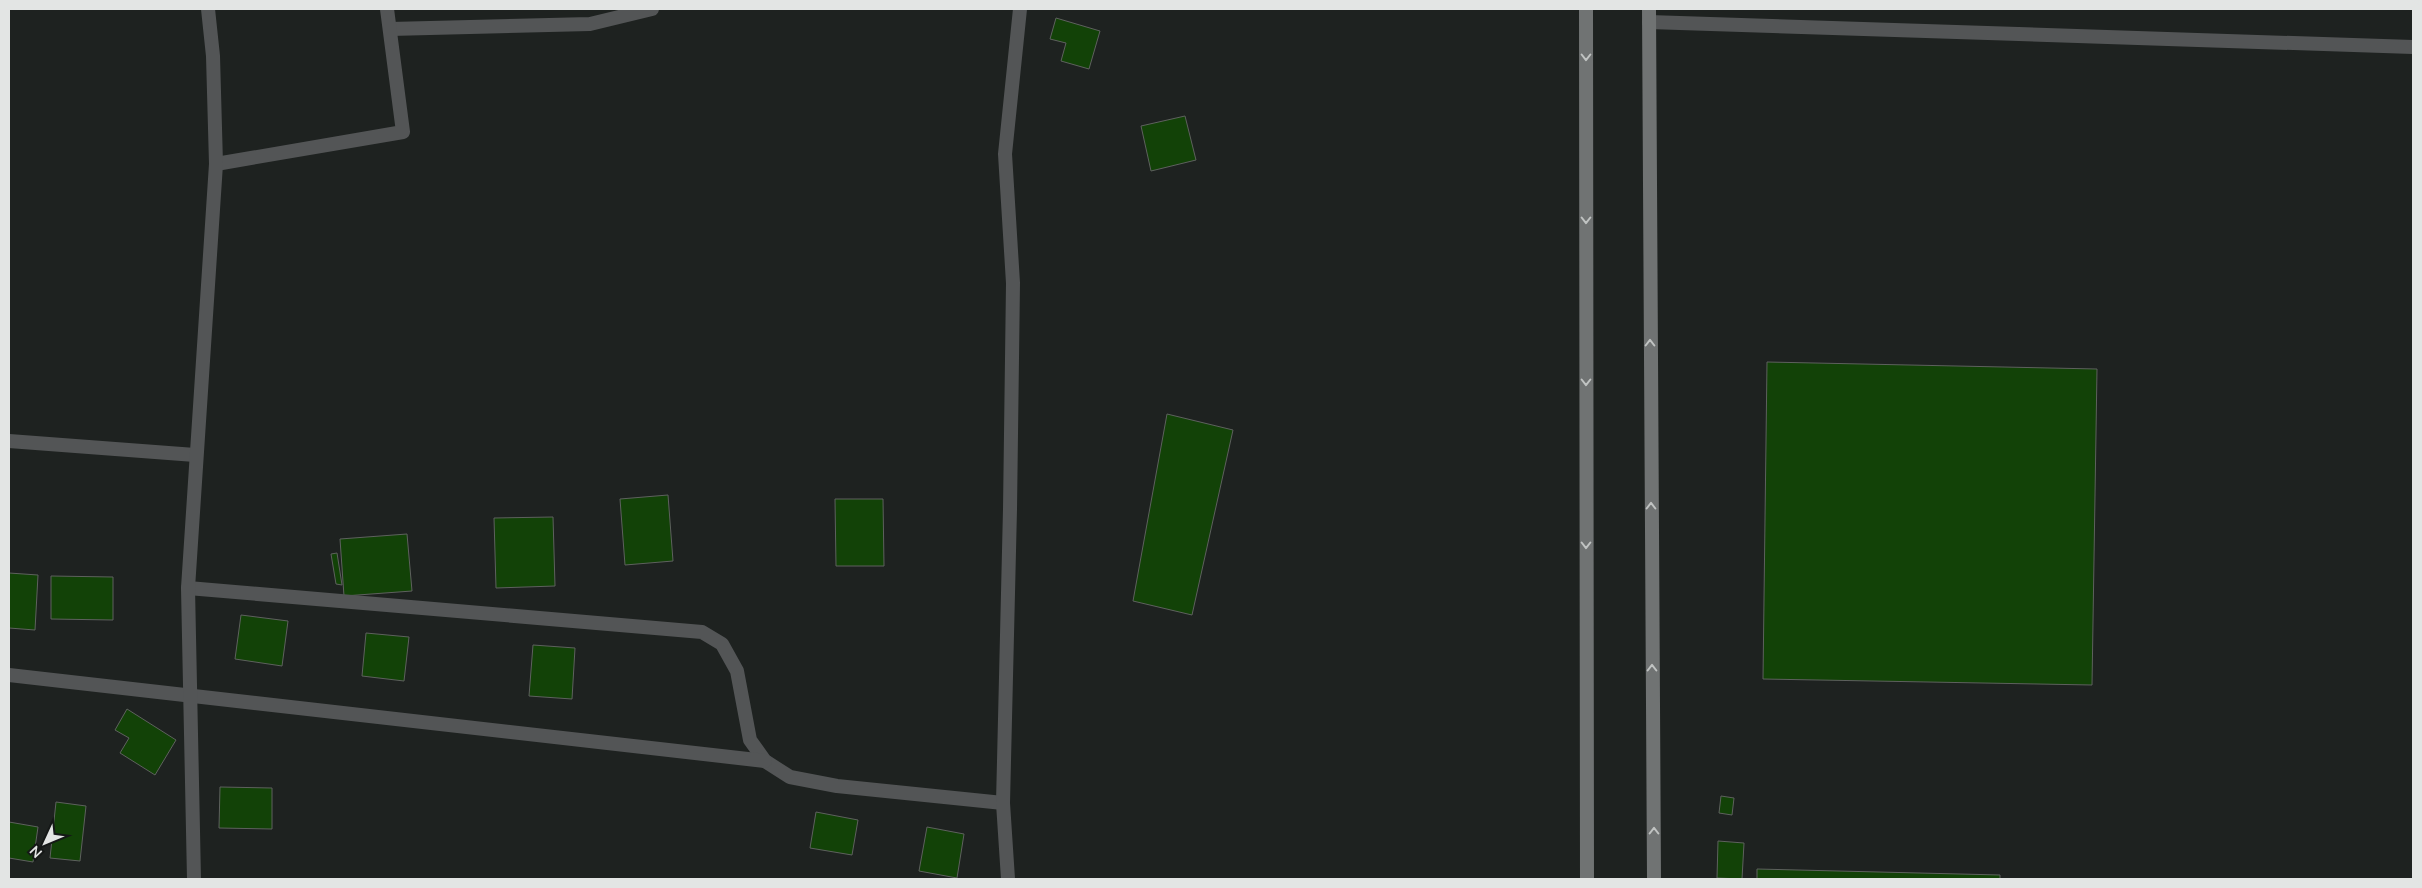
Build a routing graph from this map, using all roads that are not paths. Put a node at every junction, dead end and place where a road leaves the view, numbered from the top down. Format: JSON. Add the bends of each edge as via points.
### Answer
{"nodes":[{"id":1,"x":208,"y":9,"type":"edge"},
{"id":2,"x":387,"y":9,"type":"edge"},
{"id":3,"x":652,"y":9,"type":"edge"},
{"id":4,"x":1020,"y":9,"type":"edge"},
{"id":5,"x":1586,"y":9,"type":"edge"},
{"id":6,"x":1649,"y":15,"type":"edge"},
{"id":7,"x":390,"y":29,"type":"junction"},
{"id":8,"x":2413,"y":47,"type":"edge"},
{"id":9,"x":216,"y":164,"type":"junction"},
{"id":10,"x":9,"y":441,"type":"edge"},
{"id":11,"x":195,"y":455,"type":"junction"},
{"id":12,"x":188,"y":588,"type":"junction"},
{"id":13,"x":9,"y":675,"type":"edge"},
{"id":14,"x":190,"y":695,"type":"junction"},
{"id":15,"x":765,"y":761,"type":"junction"},
{"id":16,"x":1003,"y":803,"type":"junction"},
{"id":17,"x":194,"y":879,"type":"edge"},
{"id":18,"x":1008,"y":879,"type":"edge"},
{"id":19,"x":1587,"y":879,"type":"edge"},
{"id":20,"x":1654,"y":879,"type":"edge"}],
"edges":[{"from":1,"to":9,"type":"street","via":[[213,56]]},
{"from":2,"to":7,"type":"street"},
{"from":3,"to":7,"type":"street","via":[[590,24]]},
{"from":4,"to":16,"type":"street","via":[[1005,154],[1013,282]]},
{"from":5,"to":19,"type":"main road","one_way":true},
{"from":6,"to":8,"type":"street"},
{"from":20,"to":6,"type":"main road","one_way":true},
{"from":7,"to":9,"type":"street","via":[[403,132]]},
{"from":9,"to":11,"type":"street"},
{"from":10,"to":11,"type":"street"},
{"from":11,"to":12,"type":"street"},
{"from":12,"to":14,"type":"street"},
{"from":12,"to":15,"type":"street","via":[[702,632],[722,644],[737,670],[750,740]]},
{"from":13,"to":14,"type":"street"},
{"from":14,"to":15,"type":"street"},
{"from":14,"to":17,"type":"street"},
{"from":15,"to":16,"type":"street","via":[[790,777],[827,784]]},
{"from":16,"to":18,"type":"street"}]}
